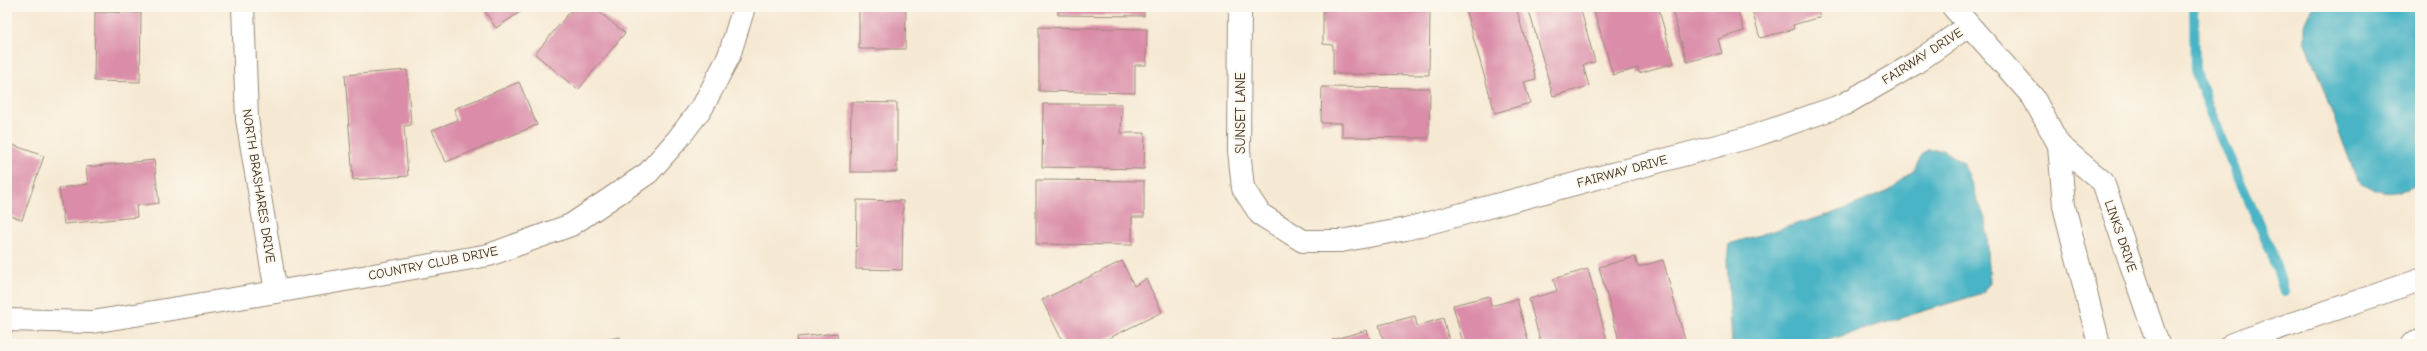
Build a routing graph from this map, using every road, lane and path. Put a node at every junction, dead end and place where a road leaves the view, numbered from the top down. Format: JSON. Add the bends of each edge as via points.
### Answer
{"nodes":[{"id":1,"x":243,"y":7,"type":"edge"},
{"id":2,"x":744,"y":7,"type":"edge"},
{"id":3,"x":1240,"y":7,"type":"edge"},
{"id":4,"x":1953,"y":7,"type":"edge"},
{"id":5,"x":1968,"y":26,"type":"junction"},
{"id":6,"x":2059,"y":145,"type":"junction"},
{"id":7,"x":1260,"y":214,"type":"joint"},
{"id":8,"x":2420,"y":280,"type":"edge"},
{"id":9,"x":276,"y":292,"type":"junction"},
{"id":10,"x":7,"y":320,"type":"edge"},
{"id":11,"x":2420,"y":341,"type":"edge"},
{"id":12,"x":2099,"y":344,"type":"edge"},
{"id":13,"x":2158,"y":344,"type":"edge"},
{"id":14,"x":2232,"y":344,"type":"edge"},
{"id":15,"x":2412,"y":344,"type":"edge"}],
"edges":[{"from":1,"to":9,"type":"street","name":"NORTH BRASHARES DRIVE","via":[[247,118]]},
{"from":2,"to":9,"type":"street","name":"COUNTRY CLUB DRIVE","via":[[729,56],[703,106],[678,139],[648,173],[571,225],[489,255]]},
{"from":3,"to":7,"type":"street","name":"SUNSET LANE","via":[[1240,150],[1243,188]]},
{"from":4,"to":5,"type":"street","name":"LINKS DRIVE"},
{"from":5,"to":6,"type":"street","name":"LINKS DRIVE","via":[[2032,97]]},
{"from":5,"to":7,"type":"street","name":"FAIRWAY DRIVE","via":[[1914,64],[1843,105],[1754,136],[1406,229],[1341,241],[1303,241]]},
{"from":6,"to":12,"type":"street","name":"LINKS DRIVE","via":[[2064,206]]},
{"from":6,"to":13,"type":"street","name":"LINKS DRIVE","via":[[2103,182]]},
{"from":8,"to":14,"type":"street"},
{"from":9,"to":10,"type":"street","name":"COUNTRY CLUB DRIVE","via":[[92,322]]},
{"from":11,"to":15,"type":"street"}]}
